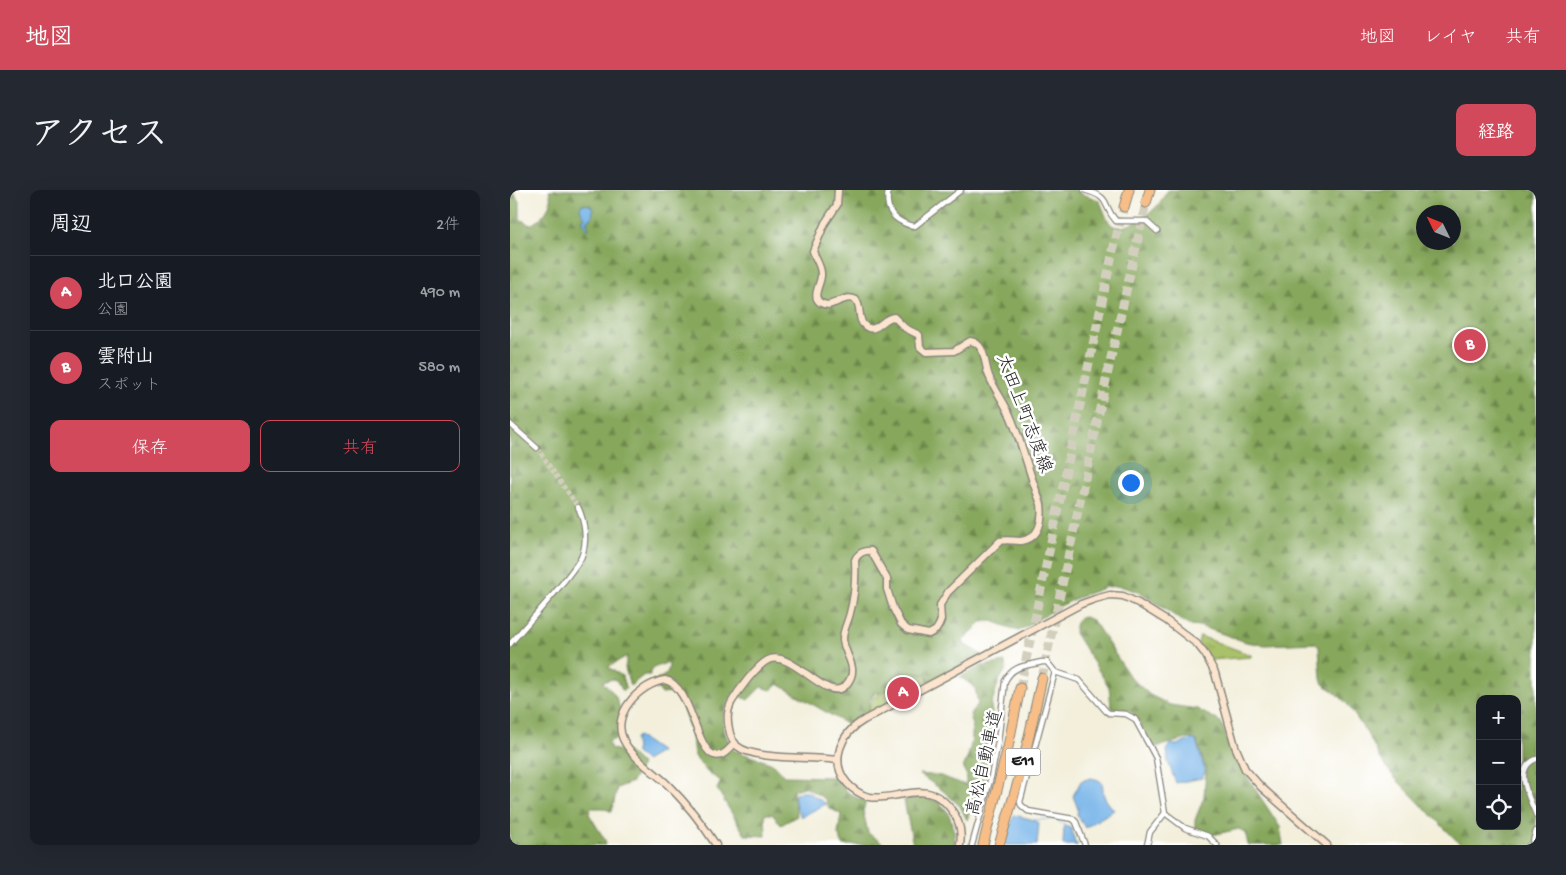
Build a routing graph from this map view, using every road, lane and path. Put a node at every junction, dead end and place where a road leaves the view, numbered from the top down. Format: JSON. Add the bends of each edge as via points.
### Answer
{"nodes":[{"id":1,"x":838,"y":190,"type":"edge"},
{"id":2,"x":888,"y":190,"type":"edge"},
{"id":3,"x":960,"y":190,"type":"edge"},
{"id":4,"x":1084,"y":190,"type":"edge"},
{"id":5,"x":1129,"y":190,"type":"edge"},
{"id":6,"x":1150,"y":190,"type":"edge"},
{"id":7,"x":1095,"y":191,"type":"edge"},
{"id":8,"x":1146,"y":203,"type":"tunnel mouth"},
{"id":9,"x":1124,"y":207,"type":"tunnel mouth"},
{"id":10,"x":1157,"y":231,"type":"dead end"},
{"id":11,"x":510,"y":424,"type":"edge"},
{"id":12,"x":537,"y":448,"type":"tunnel mouth"},
{"id":13,"x":578,"y":507,"type":"tunnel mouth"},
{"id":14,"x":510,"y":644,"type":"edge"},
{"id":15,"x":1055,"y":672,"type":"junction"},
{"id":16,"x":1042,"y":678,"type":"tunnel mouth"},
{"id":17,"x":1020,"y":688,"type":"tunnel mouth"},
{"id":18,"x":735,"y":744,"type":"junction"},
{"id":19,"x":1536,"y":759,"type":"edge"},
{"id":20,"x":838,"y":760,"type":"junction"},
{"id":21,"x":1165,"y":813,"type":"junction"},
{"id":22,"x":1536,"y":815,"type":"edge"},
{"id":23,"x":1536,"y":831,"type":"edge"},
{"id":24,"x":716,"y":845,"type":"edge"},
{"id":25,"x":960,"y":845,"type":"edge"},
{"id":26,"x":972,"y":845,"type":"edge"},
{"id":27,"x":983,"y":845,"type":"edge"},
{"id":28,"x":999,"y":845,"type":"edge"},
{"id":29,"x":1086,"y":845,"type":"edge"},
{"id":30,"x":1147,"y":845,"type":"edge"},
{"id":31,"x":1217,"y":845,"type":"edge"},
{"id":32,"x":1326,"y":845,"type":"edge"},
{"id":33,"x":1532,"y":845,"type":"edge"}],
"edges":[{"from":1,"to":18,"type":"main road","name":"太田上町志度線","via":[[837,205],[813,251],[822,273],[817,299],[828,305],[847,298],[856,300],[861,321],[871,329],[886,318],[894,317],[919,335],[920,347],[926,352],[954,351],[970,341],[975,342],[984,355],[988,375],[1012,421],[1041,504],[1042,522],[1035,534],[1026,540],[1000,541],[948,592],[940,605],[939,624],[929,634],[908,630],[900,624],[887,589],[887,579],[871,551],[856,556],[856,588],[843,634],[852,664],[846,684],[843,688],[833,689],[790,662],[778,658],[766,661],[728,709],[729,731]]},
{"from":2,"to":3,"type":"street","via":[[890,213],[915,226]]},
{"from":4,"to":7,"type":"street"},
{"from":5,"to":9,"type":"highway"},
{"from":6,"to":8,"type":"highway"},
{"from":7,"to":10,"type":"street","via":[[1105,199],[1116,221],[1146,221]]},
{"from":11,"to":12,"type":"street"},
{"from":13,"to":14,"type":"street","via":[[584,525],[581,558]]},
{"from":15,"to":21,"type":"street","via":[[1080,680],[1106,711],[1135,719],[1156,758]]},
{"from":15,"to":26,"type":"street","via":[[1047,662],[1042,662],[1013,669],[1005,680],[991,777]]},
{"from":15,"to":29,"type":"street","via":[[1020,802],[1028,811],[1073,819]]},
{"from":16,"to":28,"type":"highway","name":"高松自動車道","number":"E11","via":[[1021,772]]},
{"from":17,"to":27,"type":"highway","name":"高松自動車道","number":"E11"},
{"from":18,"to":20,"type":"main road","via":[[757,754]]},
{"from":18,"to":24,"type":"main road","via":[[718,755],[706,750],[682,694],[675,684],[665,680],[640,692],[626,708],[621,722],[627,747],[680,797]]},
{"from":19,"to":22,"type":"street","via":[[1526,766],[1524,778]]},
{"from":20,"to":25,"type":"main road","via":[[838,768],[848,785],[870,797],[916,792],[938,798],[958,820]]},
{"from":20,"to":32,"type":"main road","via":[[842,743],[854,725],[1081,604],[1120,596],[1167,621],[1202,649],[1215,673],[1235,746],[1246,768],[1261,787]]},
{"from":21,"to":30,"type":"street","via":[[1150,832]]},
{"from":21,"to":31,"type":"street","via":[[1185,828],[1208,836]]},
{"from":23,"to":33,"type":"street"}]}
